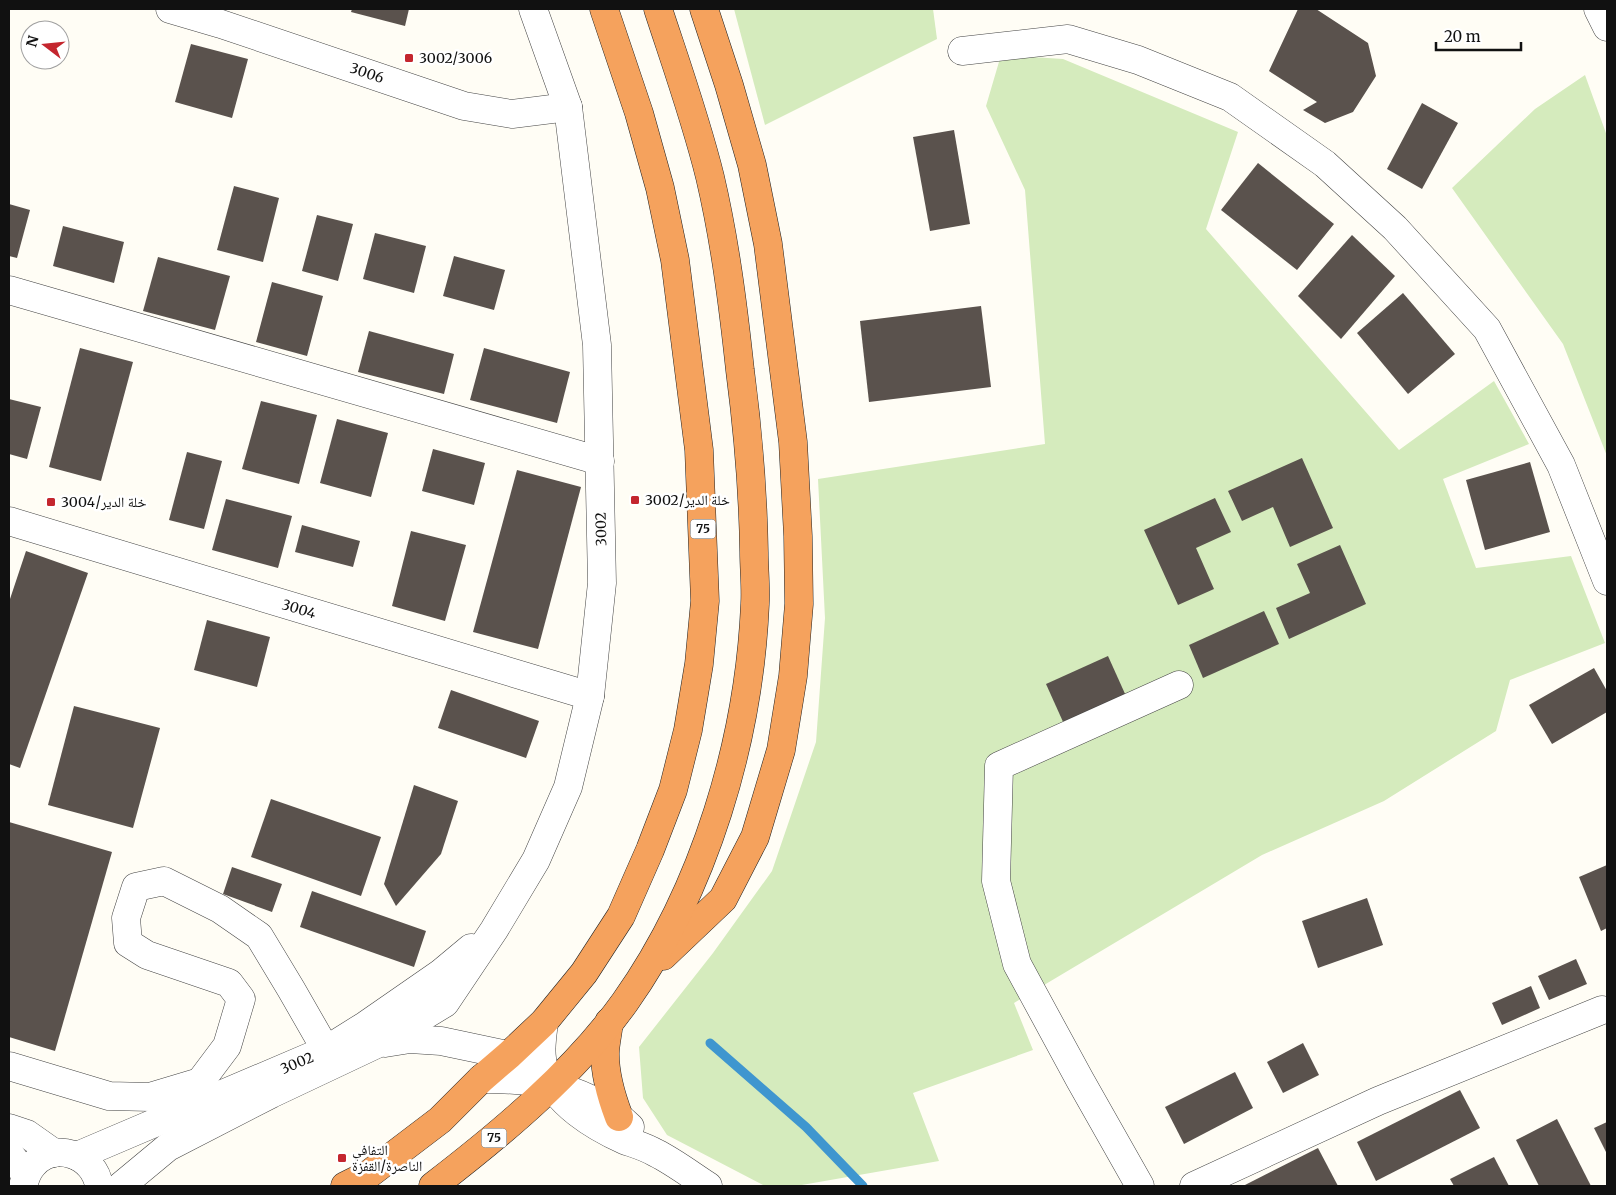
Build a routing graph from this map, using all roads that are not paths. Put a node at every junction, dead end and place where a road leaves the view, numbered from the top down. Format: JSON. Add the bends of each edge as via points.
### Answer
{"nodes":[{"id":1,"x":170,"y":9,"type":"edge"},
{"id":2,"x":533,"y":9,"type":"edge"},
{"id":3,"x":604,"y":9,"type":"edge"},
{"id":4,"x":658,"y":9,"type":"edge"},
{"id":5,"x":704,"y":9,"type":"edge"},
{"id":6,"x":1598,"y":9,"type":"edge"},
{"id":7,"x":1607,"y":27,"type":"edge"},
{"id":8,"x":962,"y":51,"type":"dead end"},
{"id":9,"x":568,"y":107,"type":"junction"},
{"id":10,"x":9,"y":290,"type":"edge"},
{"id":11,"x":600,"y":462,"type":"junction"},
{"id":12,"x":9,"y":521,"type":"edge"},
{"id":13,"x":1607,"y":581,"type":"edge"},
{"id":14,"x":1180,"y":685,"type":"dead end"},
{"id":15,"x":590,"y":696,"type":"junction"},
{"id":16,"x":494,"y":930,"type":"junction"},
{"id":17,"x":642,"y":976,"type":"junction"},
{"id":18,"x":1602,"y":1010,"type":"dead end"},
{"id":19,"x":544,"y":1022,"type":"junction"},
{"id":20,"x":609,"y":1022,"type":"junction"},
{"id":21,"x":379,"y":1044,"type":"junction"},
{"id":22,"x":326,"y":1050,"type":"junction"},
{"id":23,"x":509,"y":1056,"type":"junction"},
{"id":24,"x":9,"y":1066,"type":"edge"},
{"id":25,"x":547,"y":1072,"type":"junction"},
{"id":26,"x":481,"y":1079,"type":"junction"},
{"id":27,"x":619,"y":1116,"type":"junction"},
{"id":28,"x":9,"y":1128,"type":"edge"},
{"id":29,"x":656,"y":1152,"type":"junction"},
{"id":30,"x":9,"y":1153,"type":"edge"},
{"id":31,"x":65,"y":1154,"type":"junction"},
{"id":32,"x":25,"y":1180,"type":"edge"},
{"id":33,"x":99,"y":1186,"type":"edge"},
{"id":34,"x":121,"y":1186,"type":"edge"},
{"id":35,"x":345,"y":1186,"type":"edge"},
{"id":36,"x":433,"y":1186,"type":"edge"},
{"id":37,"x":708,"y":1186,"type":"edge"},
{"id":38,"x":1140,"y":1186,"type":"edge"},
{"id":39,"x":1194,"y":1186,"type":"edge"}],
"edges":[{"from":1,"to":9,"type":"street","name":"3006","via":[[464,106],[512,114]]},
{"from":2,"to":9,"type":"street","name":"3002"},
{"from":3,"to":19,"type":"highway","number":"75","via":[[639,113],[660,188],[675,260],[699,450],[705,602],[688,730],[673,790],[621,916],[584,973]]},
{"from":4,"to":17,"type":"highway","number":"75","via":[[709,176],[725,252],[749,445],[755,603],[738,740],[721,805],[665,940]]},
{"from":5,"to":17,"type":"highway","via":[[752,165],[768,244],[793,442],[799,604],[793,676],[781,750],[754,837],[723,899]]},
{"from":6,"to":7,"type":"street"},
{"from":8,"to":13,"type":"street","via":[[1068,39],[1138,60],[1230,97],[1325,164],[1394,228],[1487,329],[1561,465]]},
{"from":9,"to":11,"type":"street","name":"3002","via":[[597,345]]},
{"from":10,"to":11,"type":"street"},
{"from":11,"to":15,"type":"street","name":"3002","via":[[602,583]]},
{"from":12,"to":15,"type":"street","name":"3004"},
{"from":14,"to":38,"type":"street","via":[[999,766],[996,881],[1016,964]]},
{"from":15,"to":16,"type":"street","name":"3002","via":[[568,787],[536,860]]},
{"from":16,"to":21,"type":"street","name":"3002","via":[[445,1003]]},
{"from":16,"to":22,"type":"street","name":"3002","via":[[441,974]]},
{"from":17,"to":20,"type":"highway","number":"75"},
{"from":18,"to":39,"type":"street","via":[[1378,1101]]},
{"from":19,"to":23,"type":"highway","number":"75"},
{"from":19,"to":25,"type":"street","via":[[541,1047]]},
{"from":20,"to":25,"type":"highway","number":"75","via":[[581,1056]]},
{"from":20,"to":27,"type":"highway","via":[[606,1072]]},
{"from":21,"to":23,"type":"street","via":[[410,1039],[429,1040]]},
{"from":21,"to":34,"type":"street","name":"3002","via":[[168,1147]]},
{"from":22,"to":24,"type":"street","via":[[258,936],[220,909],[164,880],[136,887],[126,918],[128,943],[147,955],[229,983],[240,999],[227,1046],[200,1082],[150,1097],[109,1096]]},
{"from":22,"to":31,"type":"street","name":"3002"},
{"from":23,"to":25,"type":"street","via":[[527,1059]]},
{"from":23,"to":26,"type":"highway","number":"75"},
{"from":25,"to":26,"type":"street"},
{"from":25,"to":27,"type":"street"},
{"from":25,"to":29,"type":"street","via":[[568,1104],[582,1116],[624,1140]]},
{"from":25,"to":36,"type":"highway","number":"75","via":[[486,1145]]},
{"from":26,"to":35,"type":"highway","number":"75","via":[[440,1120],[369,1174]]},
{"from":27,"to":29,"type":"street"},
{"from":28,"to":31,"type":"street"},
{"from":29,"to":37,"type":"street"},
{"from":30,"to":32,"type":"street"},
{"from":31,"to":32,"type":"street","name":"3002","via":[[42,1157],[33,1164]]},
{"from":31,"to":33,"type":"street","via":[[87,1162],[95,1172]]}]}
